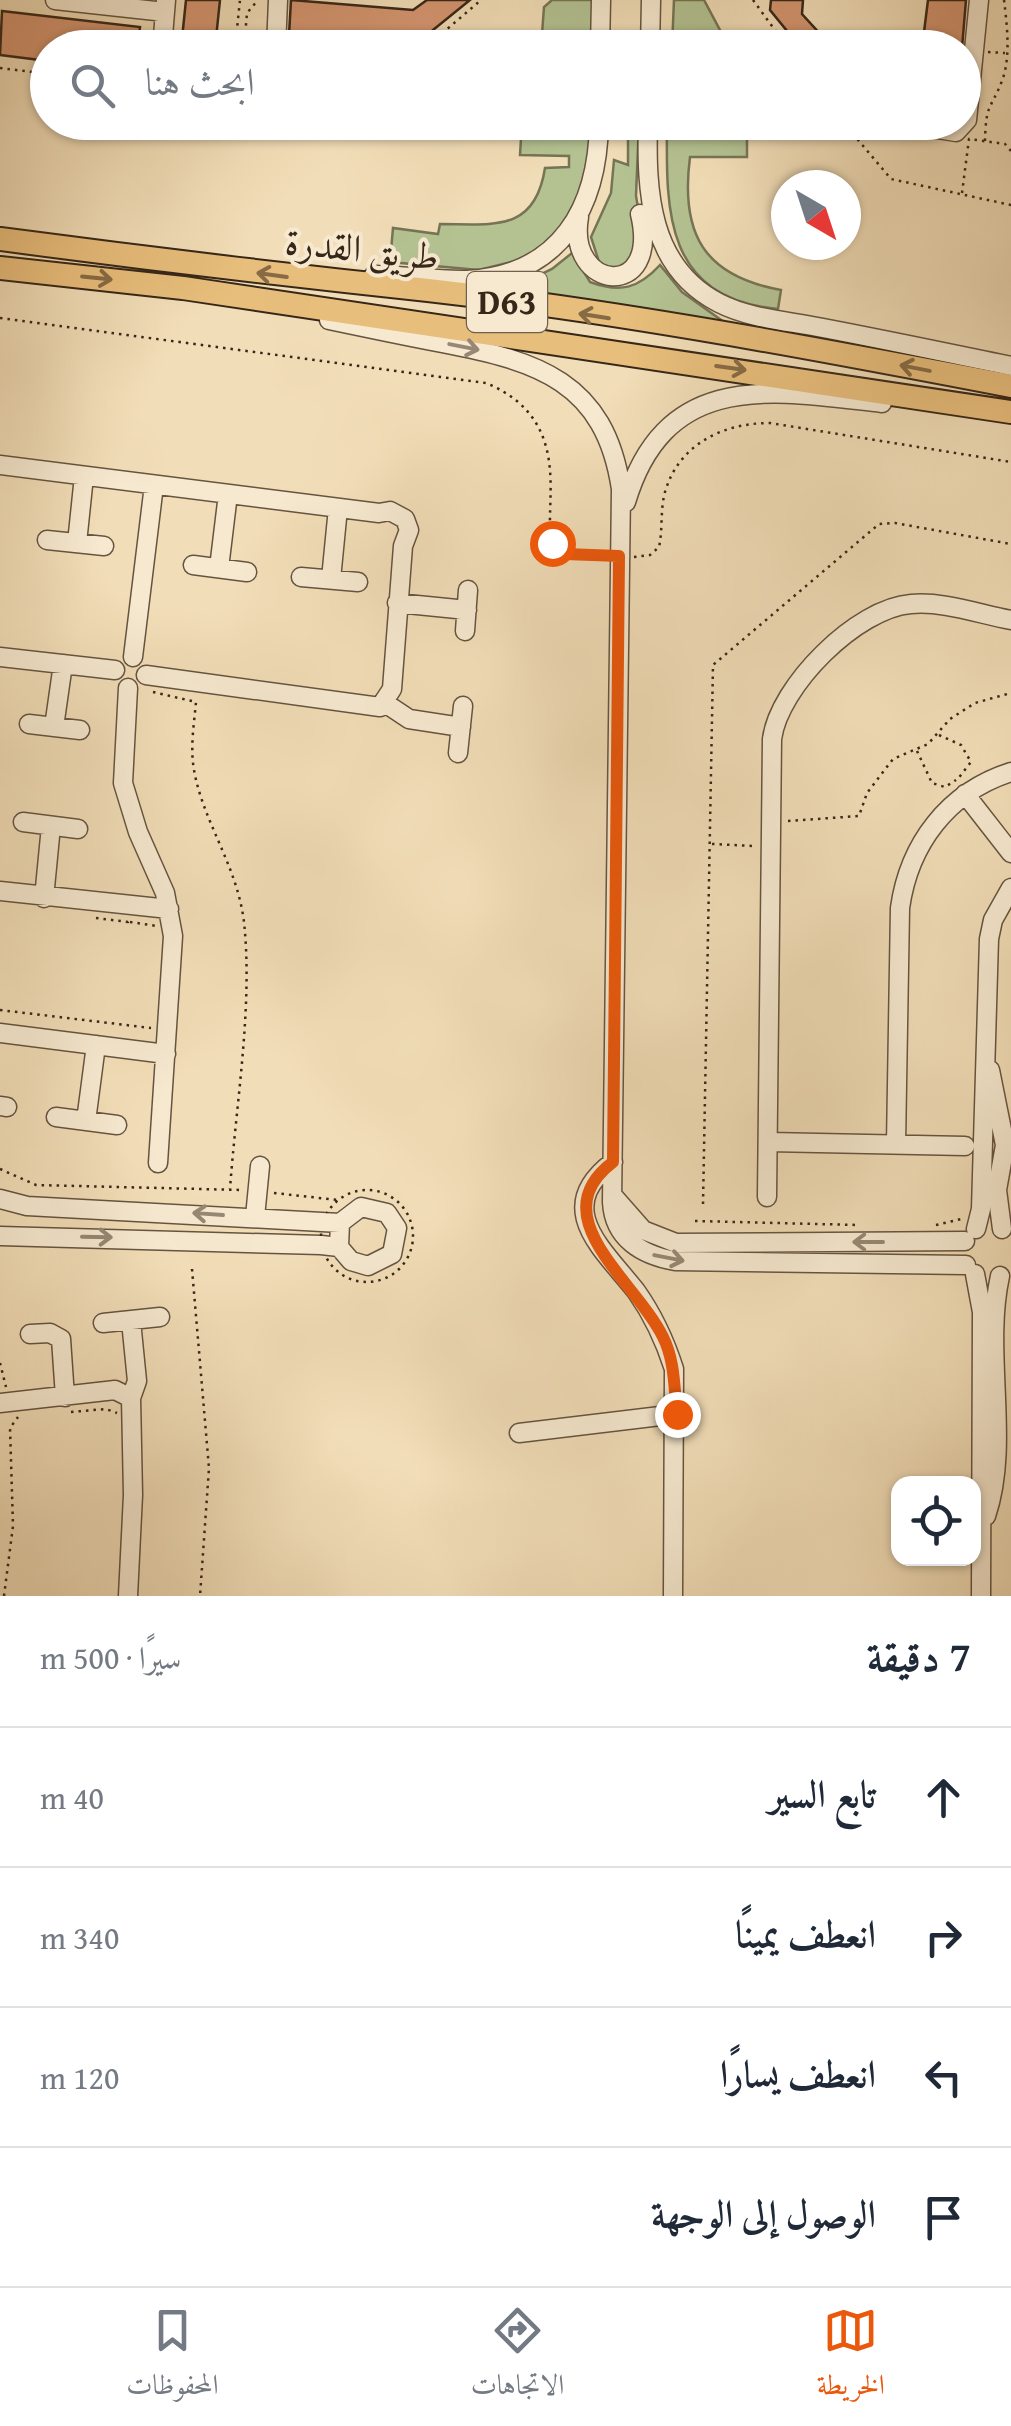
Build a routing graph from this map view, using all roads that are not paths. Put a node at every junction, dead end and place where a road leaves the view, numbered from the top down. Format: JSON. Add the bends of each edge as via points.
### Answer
{"nodes":[{"id":1,"x":56,"y":0,"type":"edge"},
{"id":2,"x":278,"y":0,"type":"edge"},
{"id":3,"x":601,"y":0,"type":"edge"},
{"id":4,"x":652,"y":0,"type":"edge"},
{"id":5,"x":979,"y":0,"type":"edge"},
{"id":6,"x":166,"y":6,"type":"edge"},
{"id":7,"x":277,"y":30,"type":"edge"},
{"id":8,"x":600,"y":30,"type":"edge"},
{"id":9,"x":651,"y":30,"type":"edge"},
{"id":10,"x":976,"y":30,"type":"edge"},
{"id":11,"x":598,"y":140,"type":"edge"},
{"id":12,"x":647,"y":140,"type":"edge"},
{"id":13,"x":646,"y":170,"type":"junction"},
{"id":14,"x":580,"y":217,"type":"junction"},
{"id":15,"x":0,"y":239,"type":"edge"},
{"id":16,"x":0,"y":268,"type":"edge"},
{"id":17,"x":312,"y":280,"type":"junction"},
{"id":18,"x":304,"y":305,"type":"junction"},
{"id":19,"x":1011,"y":366,"type":"edge"},
{"id":20,"x":1011,"y":386,"type":"edge"},
{"id":21,"x":958,"y":401,"type":"junction"},
{"id":22,"x":1011,"y":412,"type":"edge"},
{"id":23,"x":0,"y":465,"type":"edge"},
{"id":24,"x":84,"y":476,"type":"junction"},
{"id":25,"x":154,"y":484,"type":"junction"},
{"id":26,"x":228,"y":494,"type":"junction"},
{"id":27,"x":338,"y":508,"type":"junction"},
{"id":28,"x":619,"y":527,"type":"junction"},
{"id":29,"x":47,"y":540,"type":"dead end"},
{"id":30,"x":77,"y":543,"type":"junction"},
{"id":31,"x":104,"y":546,"type":"dead end"},
{"id":32,"x":194,"y":565,"type":"dead end"},
{"id":33,"x":218,"y":568,"type":"junction"},
{"id":34,"x":247,"y":572,"type":"dead end"},
{"id":35,"x":301,"y":577,"type":"dead end"},
{"id":36,"x":331,"y":579,"type":"junction"},
{"id":37,"x":358,"y":582,"type":"dead end"},
{"id":38,"x":468,"y":590,"type":"dead end"},
{"id":39,"x":397,"y":602,"type":"junction"},
{"id":40,"x":466,"y":610,"type":"junction"},
{"id":41,"x":1011,"y":620,"type":"edge"},
{"id":42,"x":465,"y":631,"type":"dead end"},
{"id":43,"x":0,"y":657,"type":"edge"},
{"id":44,"x":134,"y":657,"type":"junction"},
{"id":45,"x":62,"y":664,"type":"junction"},
{"id":46,"x":115,"y":670,"type":"junction"},
{"id":47,"x":390,"y":678,"type":"junction"},
{"id":48,"x":149,"y":679,"type":"junction"},
{"id":49,"x":128,"y":688,"type":"junction"},
{"id":50,"x":359,"y":704,"type":"junction"},
{"id":51,"x":385,"y":704,"type":"junction"},
{"id":52,"x":464,"y":706,"type":"dead end"},
{"id":53,"x":29,"y":724,"type":"dead end"},
{"id":54,"x":54,"y":727,"type":"junction"},
{"id":55,"x":461,"y":727,"type":"junction"},
{"id":56,"x":80,"y":730,"type":"dead end"},
{"id":57,"x":458,"y":753,"type":"dead end"},
{"id":58,"x":1011,"y":772,"type":"edge"},
{"id":59,"x":963,"y":789,"type":"junction"},
{"id":60,"x":23,"y":822,"type":"dead end"},
{"id":61,"x":51,"y":826,"type":"junction"},
{"id":62,"x":78,"y":829,"type":"dead end"},
{"id":63,"x":1011,"y":853,"type":"edge"},
{"id":64,"x":1011,"y":888,"type":"edge"},
{"id":65,"x":0,"y":892,"type":"edge"},
{"id":66,"x":44,"y":898,"type":"junction"},
{"id":67,"x":169,"y":909,"type":"junction"},
{"id":68,"x":0,"y":1033,"type":"edge"},
{"id":69,"x":96,"y":1045,"type":"junction"},
{"id":70,"x":166,"y":1054,"type":"junction"},
{"id":71,"x":987,"y":1060,"type":"junction"},
{"id":72,"x":56,"y":1117,"type":"dead end"},
{"id":73,"x":86,"y":1121,"type":"junction"},
{"id":74,"x":117,"y":1125,"type":"dead end"},
{"id":75,"x":769,"y":1142,"type":"junction"},
{"id":76,"x":896,"y":1144,"type":"junction"},
{"id":77,"x":1004,"y":1145,"type":"junction"},
{"id":78,"x":974,"y":1146,"type":"junction"},
{"id":79,"x":158,"y":1162,"type":"dead end"},
{"id":80,"x":613,"y":1162,"type":"junction"},
{"id":81,"x":260,"y":1166,"type":"dead end"},
{"id":82,"x":613,"y":1193,"type":"junction"},
{"id":83,"x":767,"y":1197,"type":"dead end"},
{"id":84,"x":4,"y":1200,"type":"edge"},
{"id":85,"x":255,"y":1217,"type":"junction"},
{"id":86,"x":332,"y":1222,"type":"junction"},
{"id":87,"x":1006,"y":1233,"type":"edge"},
{"id":88,"x":3,"y":1235,"type":"edge"},
{"id":89,"x":971,"y":1235,"type":"junction"},
{"id":90,"x":330,"y":1246,"type":"junction"},
{"id":91,"x":970,"y":1270,"type":"junction"},
{"id":92,"x":1005,"y":1272,"type":"edge"},
{"id":93,"x":160,"y":1317,"type":"dead end"},
{"id":94,"x":131,"y":1321,"type":"junction"},
{"id":95,"x":103,"y":1323,"type":"dead end"},
{"id":96,"x":30,"y":1334,"type":"dead end"},
{"id":97,"x":104,"y":1394,"type":"junction"},
{"id":98,"x":4,"y":1396,"type":"edge"},
{"id":99,"x":131,"y":1398,"type":"junction"},
{"id":100,"x":61,"y":1405,"type":"junction"},
{"id":101,"x":677,"y":1414,"type":"junction"},
{"id":102,"x":126,"y":1421,"type":"junction"},
{"id":103,"x":519,"y":1433,"type":"dead end"},
{"id":104,"x":988,"y":1468,"type":"junction"},
{"id":105,"x":128,"y":1596,"type":"edge"},
{"id":106,"x":672,"y":1596,"type":"edge"},
{"id":107,"x":981,"y":1596,"type":"edge"}],
"edges":[{"from":1,"to":6,"type":"street"},
{"from":2,"to":7,"type":"street"},
{"from":3,"to":8,"type":"street"},
{"from":4,"to":9,"type":"street"},
{"from":5,"to":10,"type":"street"},
{"from":11,"to":14,"type":"street","via":[[597,169]]},
{"from":12,"to":13,"type":"street"},
{"from":13,"to":14,"type":"street","via":[[638,190],[646,245],[630,270],[608,275],[587,264],[577,238]]},
{"from":13,"to":19,"type":"street","via":[[664,246],[682,273],[719,303]]},
{"from":14,"to":17,"type":"street","via":[[550,250],[496,275]]},
{"from":17,"to":15,"type":"main road","name":"طريق القدرة","number":"D63","one_way":true},
{"from":16,"to":18,"type":"main road","name":"طريق القدرة","number":"D63","one_way":true},
{"from":20,"to":17,"type":"main road","name":"طريق القدرة","number":"D63","one_way":true,"via":[[450,294]]},
{"from":18,"to":21,"type":"main road","name":"طريق القدرة","number":"D63","one_way":true},
{"from":18,"to":28,"type":"street","one_way":true,"via":[[328,320],[510,356],[565,383],[593,412],[612,449],[621,489]]},
{"from":21,"to":22,"type":"main road","name":"طريق القدرة","number":"D63"},
{"from":21,"to":28,"type":"street","via":[[902,404],[765,391],[721,399],[658,440],[635,478]]},
{"from":23,"to":24,"type":"street"},
{"from":24,"to":25,"type":"street"},
{"from":24,"to":30,"type":"street"},
{"from":25,"to":26,"type":"street"},
{"from":25,"to":44,"type":"street"},
{"from":26,"to":27,"type":"street"},
{"from":26,"to":33,"type":"street"},
{"from":27,"to":36,"type":"street"},
{"from":27,"to":39,"type":"street","via":[[396,512],[405,519]]},
{"from":28,"to":80,"type":"street"},
{"from":29,"to":30,"type":"street"},
{"from":30,"to":31,"type":"street"},
{"from":32,"to":33,"type":"street"},
{"from":33,"to":34,"type":"street"},
{"from":35,"to":36,"type":"street"},
{"from":36,"to":37,"type":"street"},
{"from":38,"to":40,"type":"street"},
{"from":39,"to":40,"type":"street"},
{"from":39,"to":47,"type":"street"},
{"from":40,"to":42,"type":"street"},
{"from":41,"to":75,"type":"street","via":[[899,605],[868,620],[800,677],[784,699],[772,738]]},
{"from":43,"to":45,"type":"street"},
{"from":44,"to":46,"type":"street"},
{"from":44,"to":48,"type":"street"},
{"from":45,"to":46,"type":"street"},
{"from":45,"to":54,"type":"street"},
{"from":46,"to":49,"type":"street"},
{"from":47,"to":50,"type":"street","via":[[378,695]]},
{"from":47,"to":51,"type":"street"},
{"from":48,"to":49,"type":"street"},
{"from":48,"to":50,"type":"street"},
{"from":49,"to":67,"type":"street","via":[[124,784]]},
{"from":50,"to":51,"type":"street"},
{"from":51,"to":55,"type":"street","via":[[408,719]]},
{"from":52,"to":55,"type":"street"},
{"from":53,"to":54,"type":"street"},
{"from":54,"to":56,"type":"street"},
{"from":55,"to":57,"type":"street"},
{"from":58,"to":59,"type":"street"},
{"from":59,"to":63,"type":"street"},
{"from":59,"to":76,"type":"street","via":[[923,839],[903,890]]},
{"from":60,"to":61,"type":"street"},
{"from":61,"to":62,"type":"street"},
{"from":61,"to":66,"type":"street"},
{"from":64,"to":71,"type":"street","via":[[989,939]]},
{"from":65,"to":66,"type":"street"},
{"from":66,"to":67,"type":"street"},
{"from":67,"to":70,"type":"street","via":[[173,963]]},
{"from":68,"to":69,"type":"street"},
{"from":69,"to":70,"type":"street"},
{"from":69,"to":73,"type":"street"},
{"from":70,"to":79,"type":"street"},
{"from":71,"to":77,"type":"street"},
{"from":71,"to":78,"type":"street"},
{"from":72,"to":73,"type":"street"},
{"from":73,"to":74,"type":"street"},
{"from":75,"to":76,"type":"street"},
{"from":75,"to":83,"type":"street"},
{"from":76,"to":78,"type":"street"},
{"from":77,"to":78,"type":"street"},
{"from":77,"to":87,"type":"street","via":[[997,1190]]},
{"from":78,"to":89,"type":"street"},
{"from":80,"to":82,"type":"street"},
{"from":80,"to":101,"type":"street","via":[[591,1179],[582,1210],[599,1248],[664,1339]]},
{"from":81,"to":85,"type":"street"},
{"from":89,"to":82,"type":"street","one_way":true,"via":[[676,1243],[643,1230]]},
{"from":82,"to":91,"type":"street","one_way":true,"via":[[614,1218],[626,1240],[676,1261]]},
{"from":85,"to":84,"type":"street","one_way":true},
{"from":84,"to":88,"type":"street"},
{"from":85,"to":86,"type":"street"},
{"from":86,"to":90,"type":"street"},
{"from":86,"to":90,"type":"street","via":[[370,1206],[393,1220],[398,1237],[385,1261],[368,1266]]},
{"from":87,"to":89,"type":"street"},
{"from":88,"to":90,"type":"street","one_way":true},
{"from":89,"to":91,"type":"street"},
{"from":91,"to":92,"type":"street"},
{"from":91,"to":104,"type":"street","via":[[982,1305]]},
{"from":92,"to":104,"type":"street","via":[[995,1313]]},
{"from":93,"to":94,"type":"street"},
{"from":94,"to":95,"type":"street"},
{"from":94,"to":99,"type":"street"},
{"from":96,"to":100,"type":"street","via":[[50,1332],[61,1339]]},
{"from":97,"to":99,"type":"street","via":[[115,1390]]},
{"from":97,"to":100,"type":"street"},
{"from":97,"to":102,"type":"street","via":[[123,1406]]},
{"from":98,"to":100,"type":"street"},
{"from":99,"to":102,"type":"street","via":[[134,1409]]},
{"from":101,"to":103,"type":"street"},
{"from":101,"to":106,"type":"street"},
{"from":102,"to":105,"type":"street","via":[[134,1495]]},
{"from":104,"to":107,"type":"street"}]}
